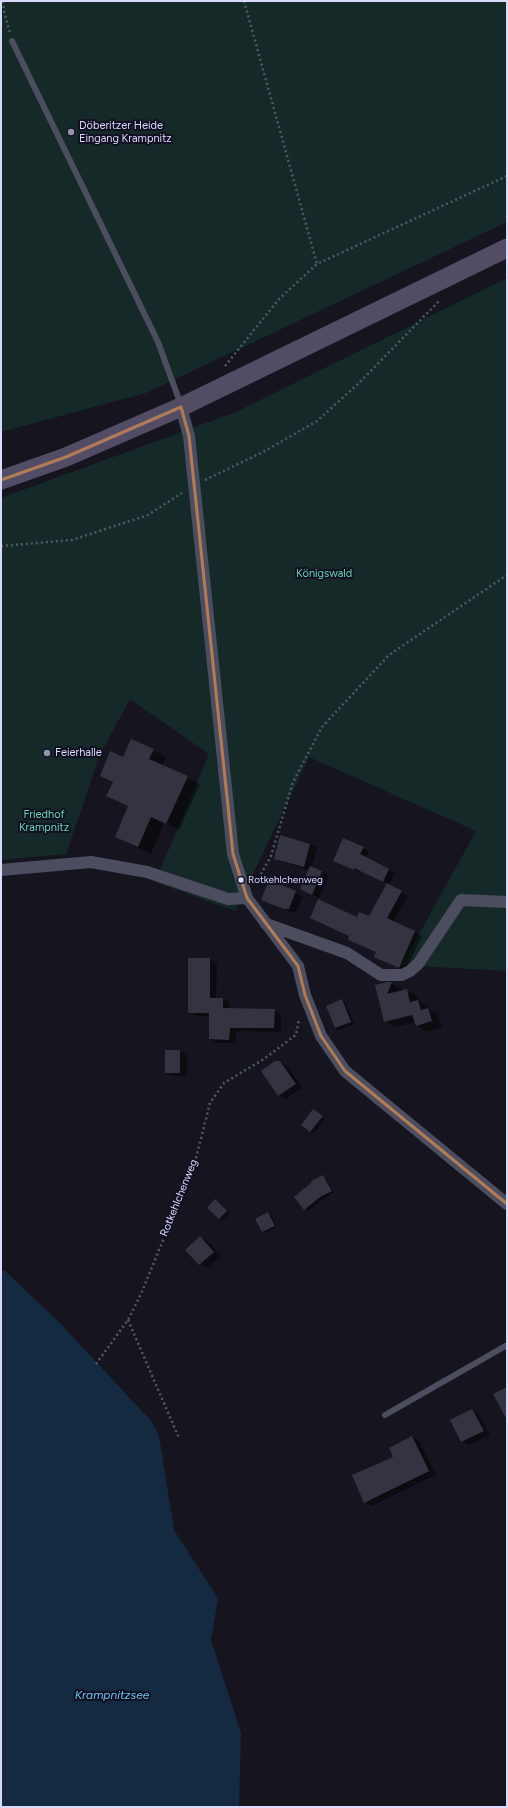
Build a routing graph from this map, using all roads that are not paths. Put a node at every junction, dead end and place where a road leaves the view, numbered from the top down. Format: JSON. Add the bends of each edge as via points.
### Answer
{"nodes":[{"id":1,"x":12,"y":41,"type":"road end"},
{"id":2,"x":507,"y":248,"type":"edge"},
{"id":3,"x":181,"y":407,"type":"junction"},
{"id":4,"x":1,"y":480,"type":"edge"},
{"id":5,"x":1,"y":870,"type":"edge"},
{"id":6,"x":247,"y":898,"type":"junction"},
{"id":7,"x":507,"y":902,"type":"edge"},
{"id":8,"x":265,"y":923,"type":"junction"},
{"id":9,"x":507,"y":1204,"type":"edge"},
{"id":10,"x":507,"y":1345,"type":"edge"},
{"id":11,"x":385,"y":1414,"type":"dead end"}],
"edges":[{"from":1,"to":3,"type":"lane","via":[[158,342]]},
{"from":2,"to":3,"type":"main road"},
{"from":3,"to":4,"type":"main road","via":[[66,457]]},
{"from":3,"to":6,"type":"street","via":[[189,436],[233,854]]},
{"from":5,"to":6,"type":"street","via":[[91,862],[147,872],[228,900]]},
{"from":6,"to":8,"type":"street"},
{"from":7,"to":8,"type":"street","via":[[461,900],[418,964],[402,975],[381,975],[347,953]]},
{"from":8,"to":9,"type":"street","via":[[298,966],[305,995],[320,1036],[345,1071]]},
{"from":10,"to":11,"type":"lane"}]}
